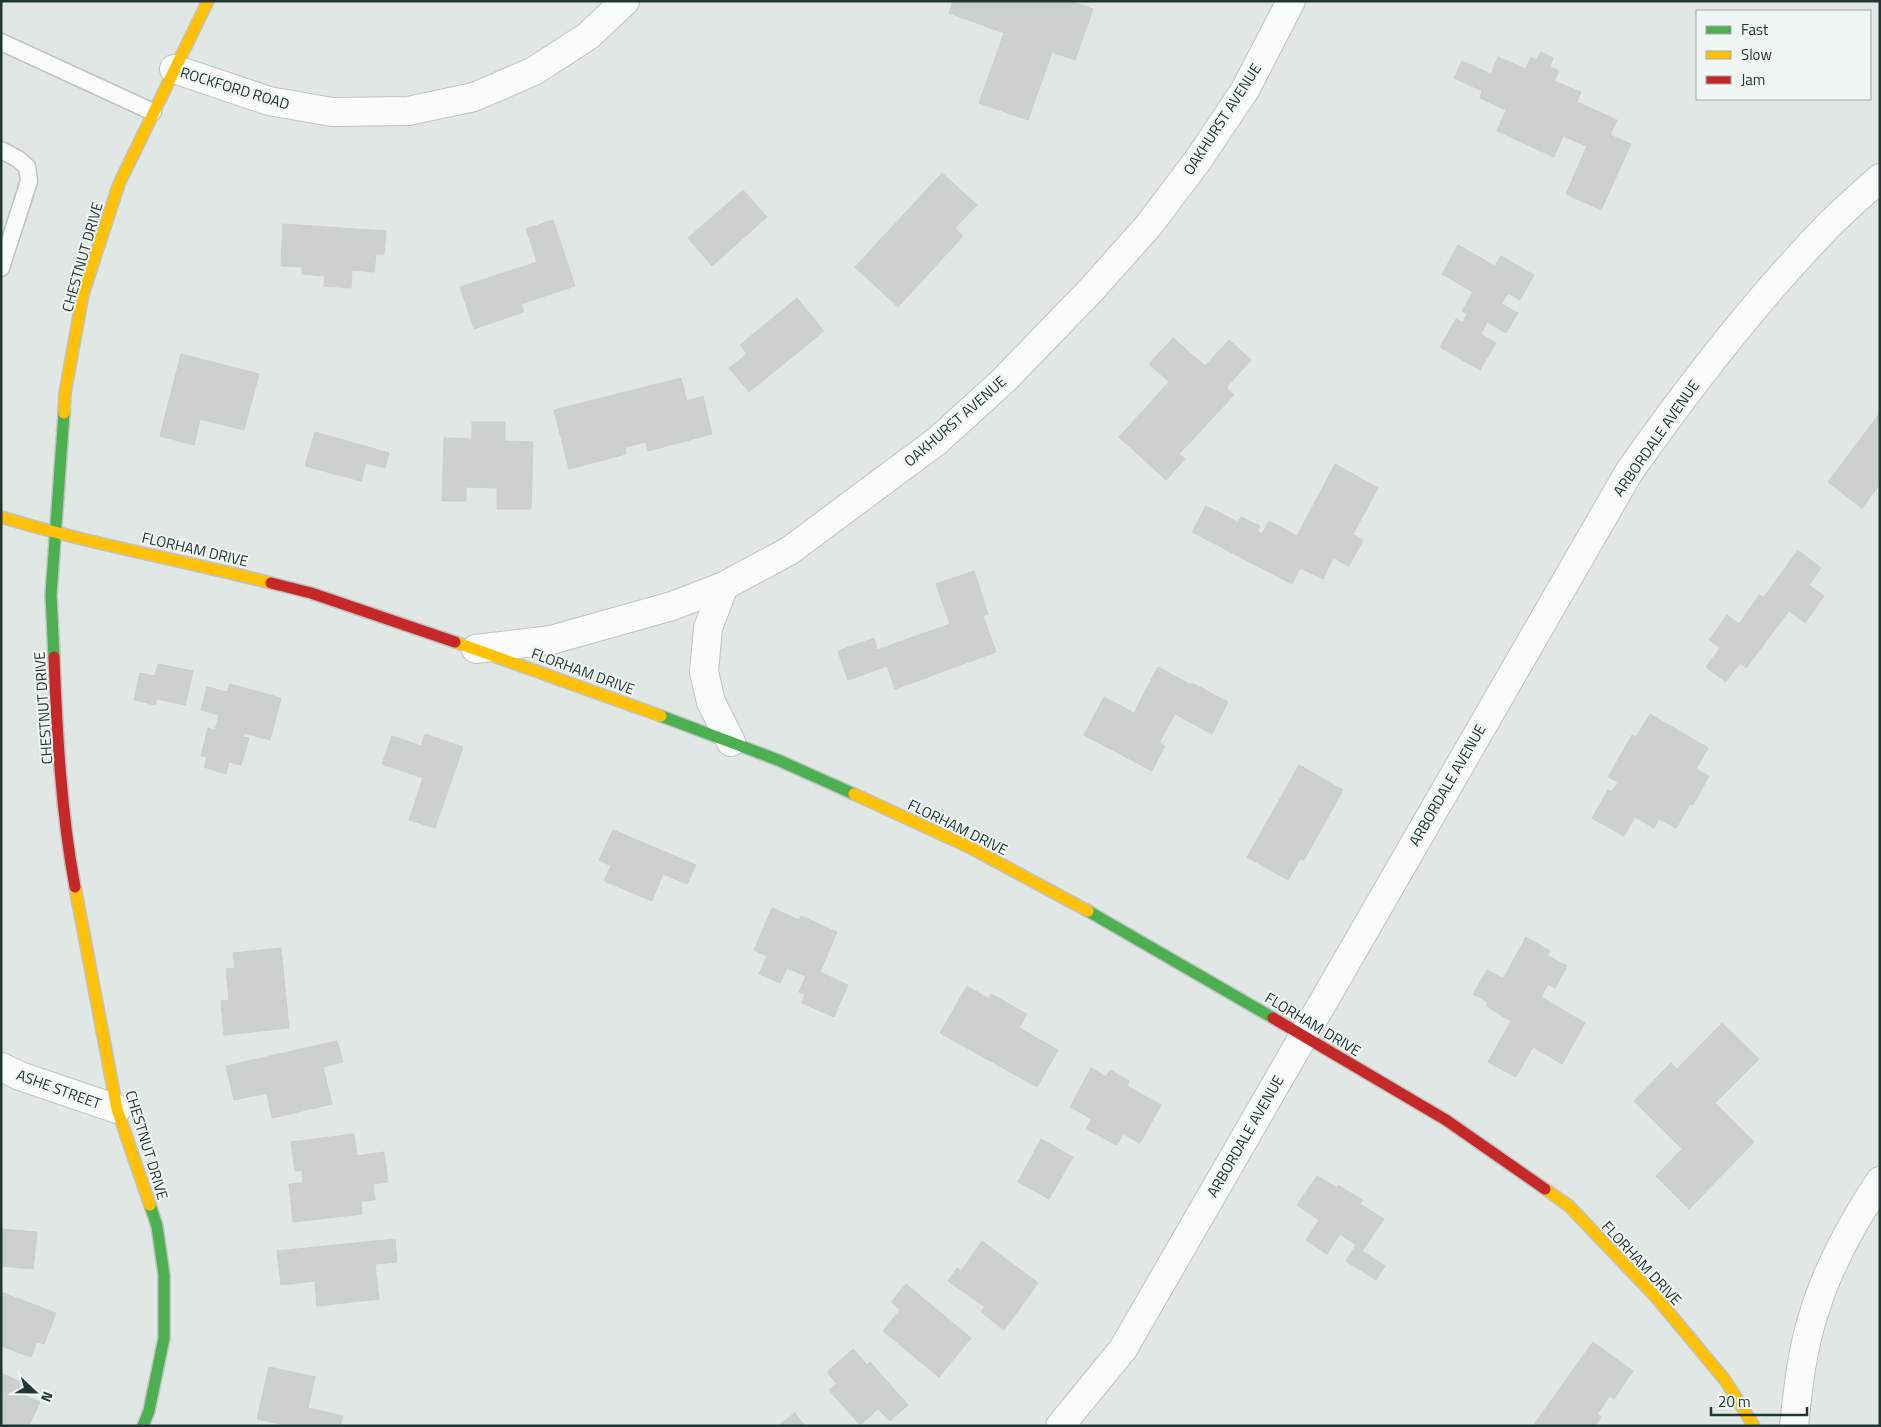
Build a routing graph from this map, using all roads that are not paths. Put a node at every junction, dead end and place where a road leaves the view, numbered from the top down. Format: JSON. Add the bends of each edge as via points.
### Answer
{"nodes":[{"id":1,"x":208,"y":1,"type":"edge"},
{"id":2,"x":625,"y":1,"type":"edge"},
{"id":3,"x":1291,"y":1,"type":"edge"},
{"id":4,"x":1,"y":42,"type":"edge"},
{"id":5,"x":174,"y":69,"type":"junction"},
{"id":6,"x":154,"y":112,"type":"junction"},
{"id":7,"x":1,"y":150,"type":"edge"},
{"id":8,"x":1880,"y":178,"type":"edge"},
{"id":9,"x":1,"y":268,"type":"edge"},
{"id":10,"x":1,"y":517,"type":"edge"},
{"id":11,"x":56,"y":534,"type":"junction"},
{"id":12,"x":724,"y":586,"type":"junction"},
{"id":13,"x":476,"y":648,"type":"junction"},
{"id":14,"x":731,"y":742,"type":"junction"},
{"id":15,"x":1303,"y":1035,"type":"junction"},
{"id":16,"x":1,"y":1067,"type":"edge"},
{"id":17,"x":117,"y":1109,"type":"junction"},
{"id":18,"x":1880,"y":1181,"type":"edge"},
{"id":19,"x":143,"y":1426,"type":"edge"},
{"id":20,"x":1060,"y":1426,"type":"edge"},
{"id":21,"x":1754,"y":1426,"type":"edge"},
{"id":22,"x":1794,"y":1426,"type":"edge"}],
"edges":[{"from":1,"to":5,"type":"street","name":"CHESTNUT DRIVE"},
{"from":2,"to":5,"type":"street","name":"ROCKFORD ROAD","via":[[588,36],[534,71],[474,97],[408,112],[332,112],[269,101]]},
{"from":3,"to":12,"type":"street","name":"OAKHURST AVENUE","via":[[1245,90],[1198,160],[1148,225],[1086,296],[1003,381],[937,441],[789,551]]},
{"from":4,"to":6,"type":"lane"},
{"from":5,"to":6,"type":"street","name":"CHESTNUT DRIVE"},
{"from":6,"to":11,"type":"street","name":"CHESTNUT DRIVE","via":[[119,184],[83,294],[65,393]]},
{"from":7,"to":9,"type":"lane","via":[[27,167],[29,181]]},
{"from":8,"to":15,"type":"street","name":"ARBORDALE AVENUE","via":[[1827,227],[1758,304],[1689,388],[1629,472]]},
{"from":10,"to":11,"type":"street","name":"FLORHAM DRIVE"},
{"from":11,"to":13,"type":"street","name":"FLORHAM DRIVE","via":[[193,562],[311,593]]},
{"from":11,"to":17,"type":"street","name":"CHESTNUT DRIVE","via":[[51,596],[57,729],[70,861]]},
{"from":12,"to":13,"type":"street","name":"OAKHURST AVENUE","via":[[672,606],[551,640]]},
{"from":12,"to":14,"type":"street","via":[[708,628],[704,672],[711,702]]},
{"from":13,"to":14,"type":"street","name":"FLORHAM DRIVE"},
{"from":14,"to":15,"type":"street","name":"FLORHAM DRIVE","via":[[778,760],[971,848],[1119,927]]},
{"from":15,"to":20,"type":"street","name":"ARBORDALE AVENUE","via":[[1123,1349]]},
{"from":15,"to":21,"type":"street","name":"FLORHAM DRIVE","via":[[1446,1120],[1569,1206],[1661,1304],[1725,1380]]},
{"from":16,"to":17,"type":"street","name":"ASHE STREET"},
{"from":17,"to":19,"type":"street","name":"CHESTNUT DRIVE","via":[[157,1226],[164,1275],[164,1338]]},
{"from":18,"to":22,"type":"street","via":[[1828,1272],[1813,1314],[1800,1371]]}]}
